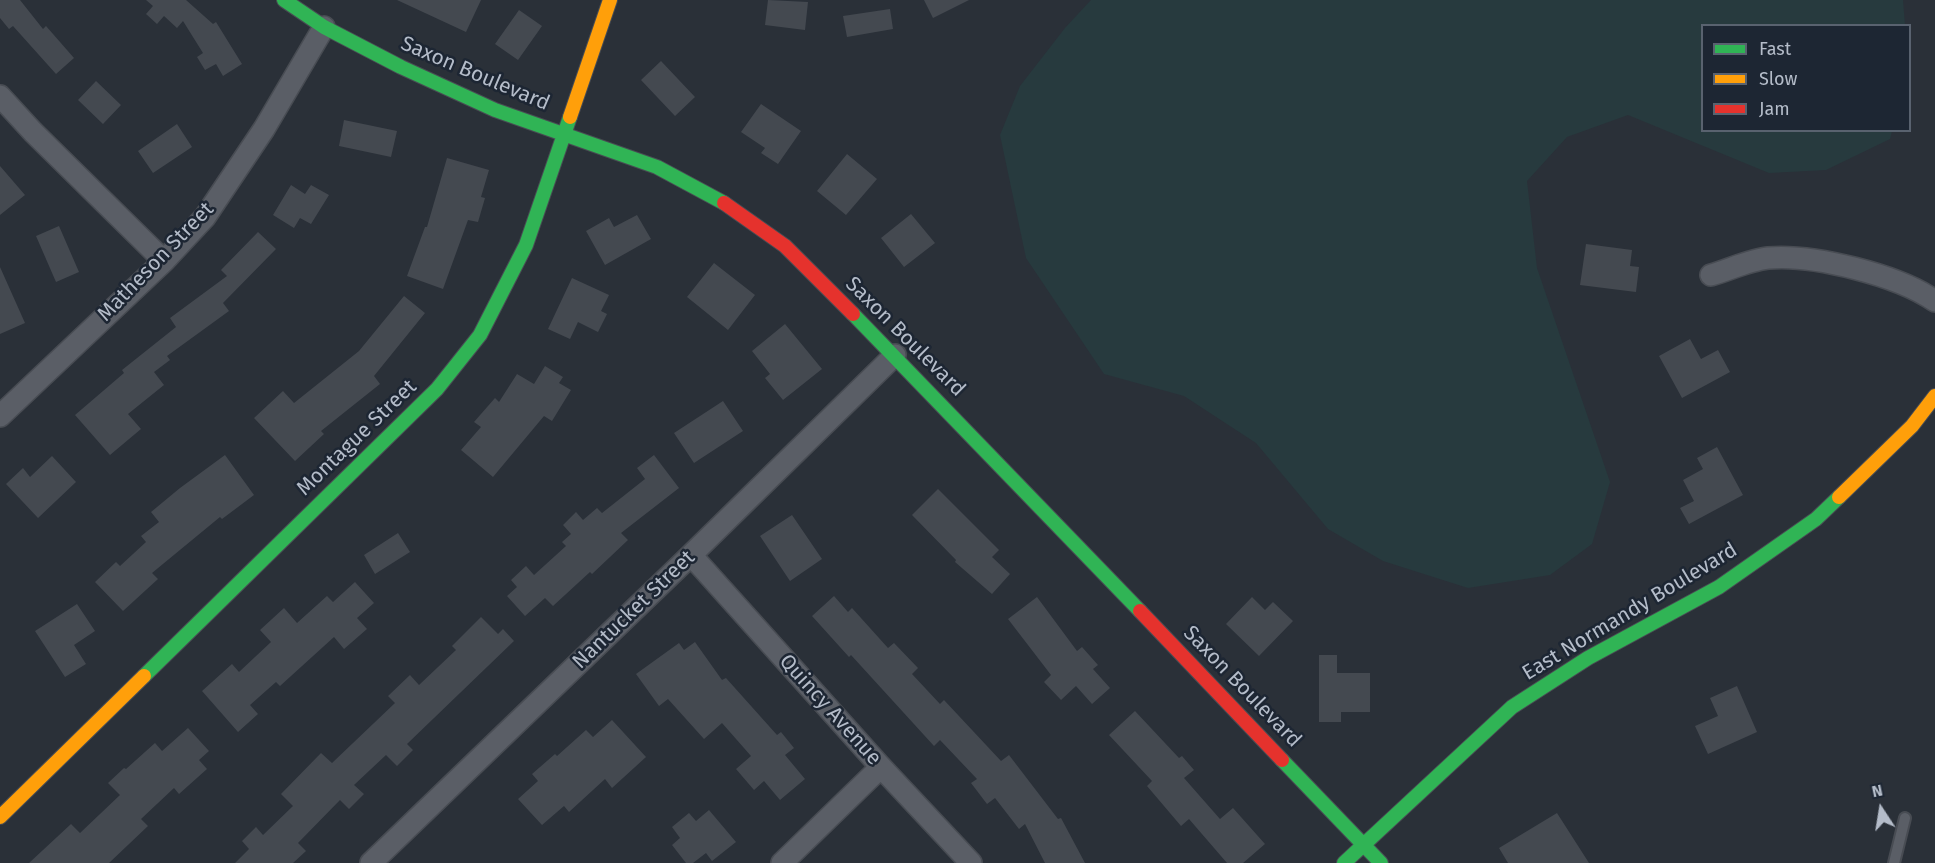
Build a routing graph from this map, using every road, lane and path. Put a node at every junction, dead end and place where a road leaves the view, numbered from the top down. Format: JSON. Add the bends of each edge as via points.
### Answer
{"nodes":[{"id":1,"x":284,"y":0,"type":"edge"},
{"id":2,"x":610,"y":0,"type":"edge"},
{"id":3,"x":324,"y":27,"type":"junction"},
{"id":4,"x":0,"y":96,"type":"edge"},
{"id":5,"x":564,"y":133,"type":"junction"},
{"id":6,"x":164,"y":261,"type":"junction"},
{"id":7,"x":1711,"y":275,"type":"dead end"},
{"id":8,"x":1935,"y":301,"type":"edge"},
{"id":9,"x":895,"y":355,"type":"junction"},
{"id":10,"x":1935,"y":396,"type":"edge"},
{"id":11,"x":0,"y":416,"type":"edge"},
{"id":12,"x":691,"y":555,"type":"junction"},
{"id":13,"x":881,"y":767,"type":"junction"},
{"id":14,"x":0,"y":817,"type":"edge"},
{"id":15,"x":1905,"y":818,"type":"dead end"},
{"id":16,"x":1364,"y":845,"type":"junction"},
{"id":17,"x":371,"y":863,"type":"edge"},
{"id":18,"x":782,"y":863,"type":"edge"},
{"id":19,"x":971,"y":863,"type":"edge"},
{"id":20,"x":1344,"y":863,"type":"edge"},
{"id":21,"x":1381,"y":863,"type":"edge"},
{"id":22,"x":1894,"y":863,"type":"edge"}],
"edges":[{"from":1,"to":3,"type":"street","name":"Saxon Boulevard"},
{"from":2,"to":5,"type":"street","name":"Montague Street"},
{"from":3,"to":5,"type":"street","name":"Saxon Boulevard","via":[[474,100]]},
{"from":3,"to":6,"type":"street","name":"Matheson Street","via":[[264,129],[205,217]]},
{"from":4,"to":6,"type":"street"},
{"from":5,"to":9,"type":"street","name":"Saxon Boulevard","via":[[657,167],[735,209],[785,246]]},
{"from":5,"to":14,"type":"street","name":"Montague Street","via":[[526,245],[480,335],[437,389]]},
{"from":6,"to":11,"type":"street","name":"Matheson Street"},
{"from":7,"to":8,"type":"street","via":[[1767,258],[1814,260],[1878,275]]},
{"from":9,"to":12,"type":"street","name":"Nantucket Street"},
{"from":9,"to":16,"type":"street","name":"Saxon Boulevard"},
{"from":10,"to":16,"type":"street","name":"East Normandy Boulevard","via":[[1912,426],[1816,519],[1719,587],[1588,658],[1512,707]]},
{"from":12,"to":13,"type":"street","name":"Quincy Avenue"},
{"from":12,"to":17,"type":"street","name":"Nantucket Street"},
{"from":13,"to":18,"type":"street"},
{"from":13,"to":19,"type":"street","name":"Quincy Avenue"},
{"from":15,"to":22,"type":"lane"},
{"from":16,"to":20,"type":"street","name":"East Normandy Boulevard"},
{"from":16,"to":21,"type":"street","name":"Saxon Boulevard"}]}
